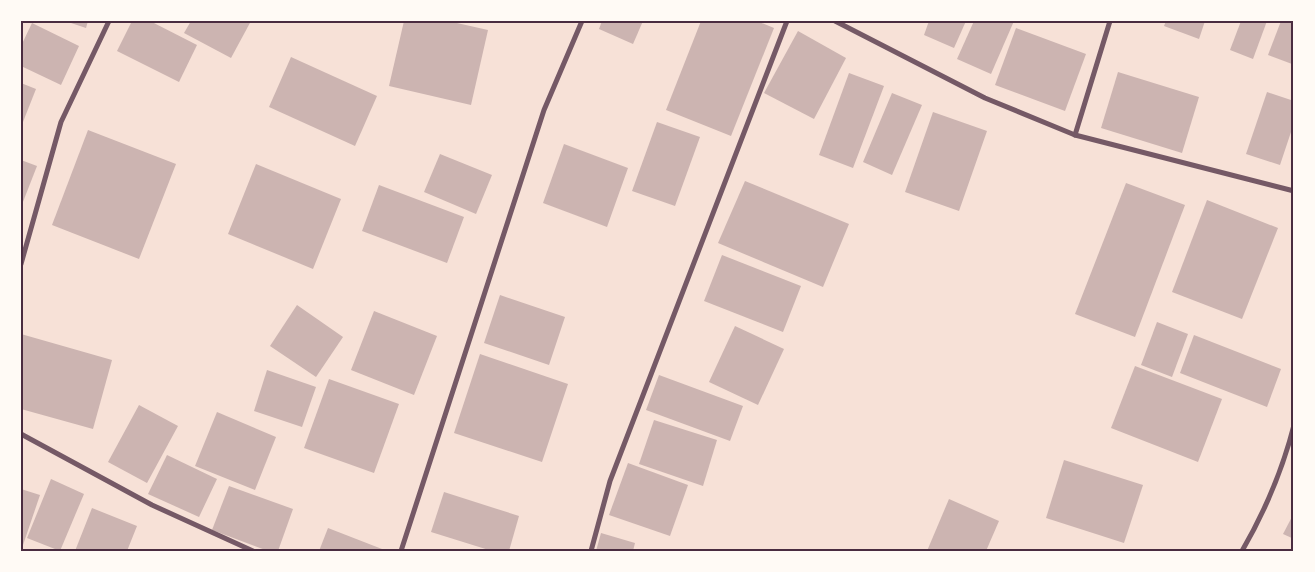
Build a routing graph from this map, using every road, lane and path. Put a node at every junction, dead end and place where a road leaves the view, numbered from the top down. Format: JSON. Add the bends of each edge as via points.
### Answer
{"nodes":[{"id":1,"x":109,"y":21,"type":"edge"},
{"id":2,"x":582,"y":21,"type":"edge"},
{"id":3,"x":787,"y":21,"type":"edge"},
{"id":4,"x":835,"y":21,"type":"edge"},
{"id":5,"x":1110,"y":21,"type":"edge"},
{"id":6,"x":1076,"y":135,"type":"junction"},
{"id":7,"x":1294,"y":190,"type":"edge"},
{"id":8,"x":21,"y":264,"type":"edge"},
{"id":9,"x":1294,"y":425,"type":"edge"},
{"id":10,"x":21,"y":434,"type":"edge"},
{"id":11,"x":253,"y":551,"type":"edge"},
{"id":12,"x":401,"y":551,"type":"edge"},
{"id":13,"x":591,"y":551,"type":"edge"},
{"id":14,"x":1242,"y":551,"type":"edge"}],
"edges":[{"from":1,"to":8,"type":"street","via":[[61,122]]},
{"from":2,"to":12,"type":"street","via":[[544,110]]},
{"from":3,"to":13,"type":"street","via":[[610,481]]},
{"from":4,"to":6,"type":"street","via":[[985,98]]},
{"from":5,"to":6,"type":"street"},
{"from":6,"to":7,"type":"street"},
{"from":9,"to":14,"type":"street","via":[[1257,523]]},
{"from":10,"to":11,"type":"street","via":[[152,505]]}]}
